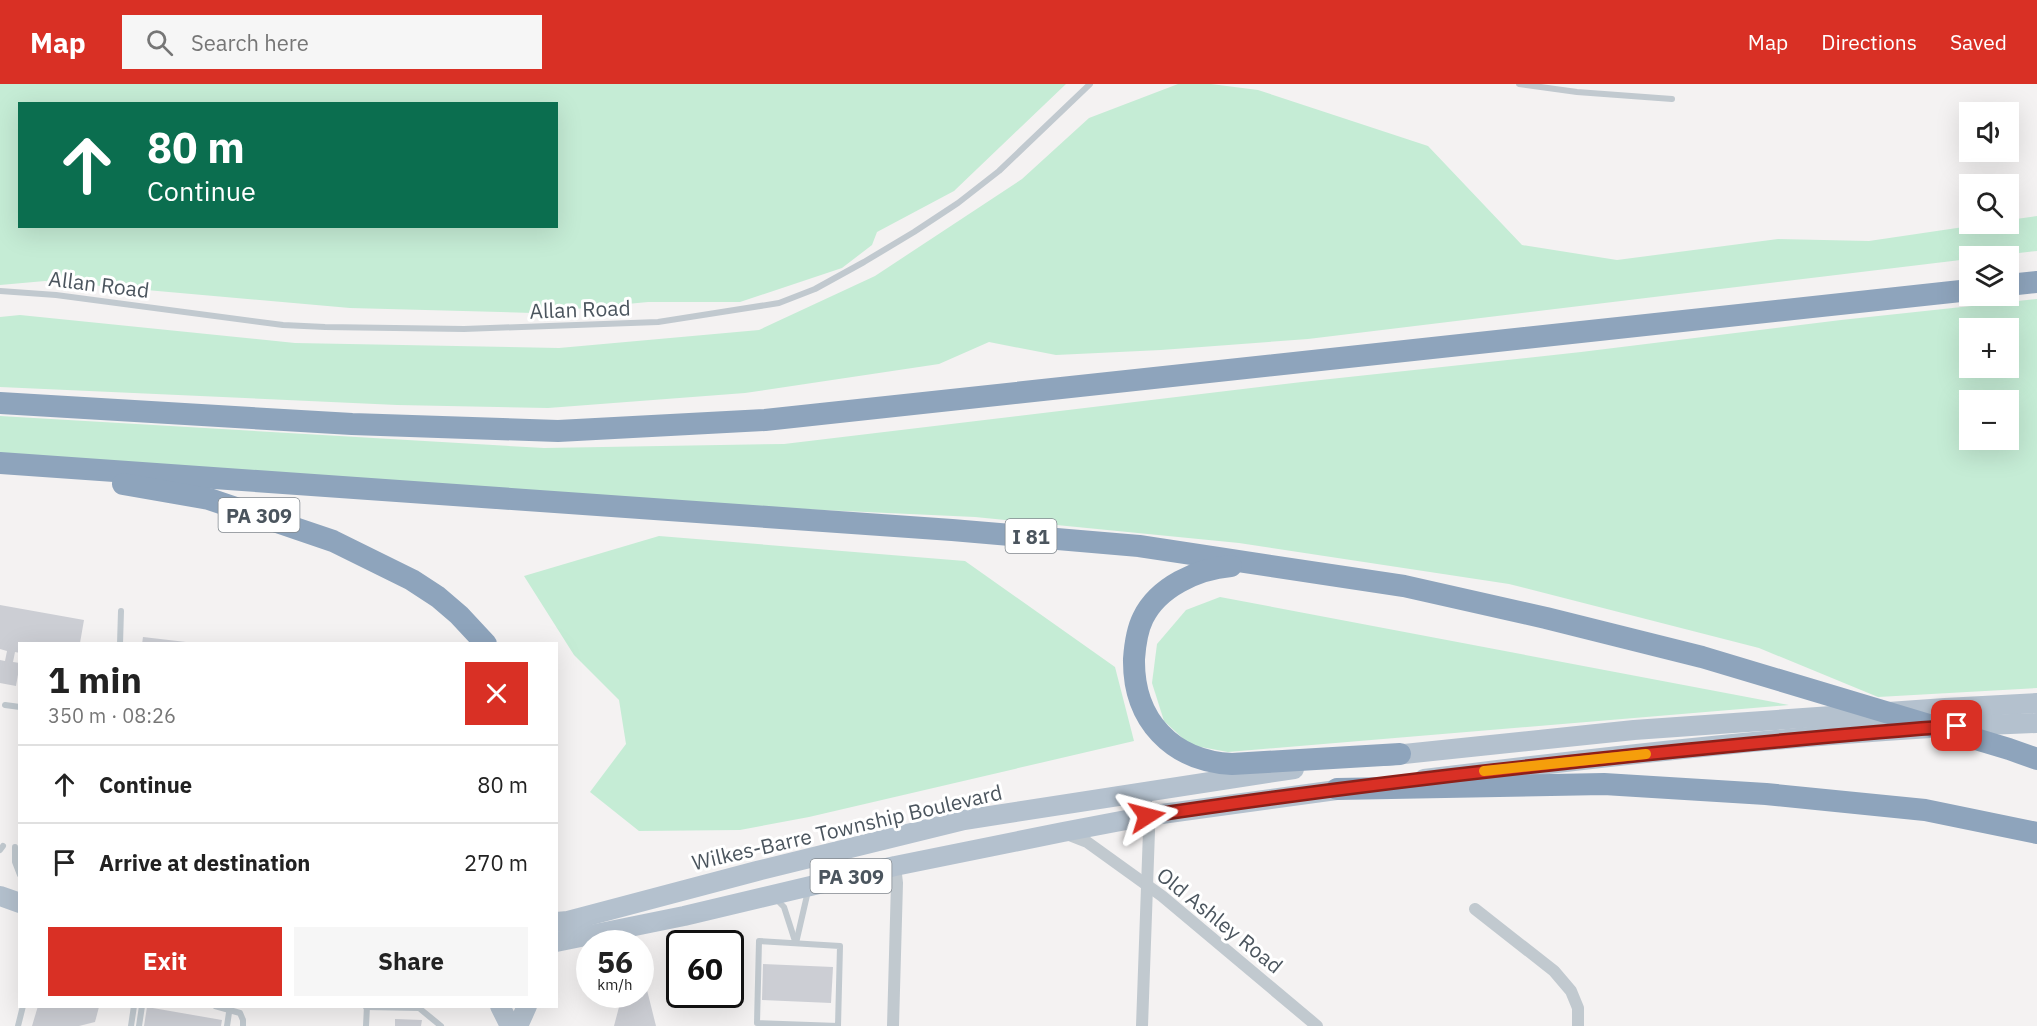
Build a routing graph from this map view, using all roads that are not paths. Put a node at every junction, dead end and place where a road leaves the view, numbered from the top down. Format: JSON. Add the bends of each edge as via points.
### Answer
{"nodes":[{"id":1,"x":1090,"y":84,"type":"edge"},
{"id":2,"x":1519,"y":84,"type":"edge"},
{"id":3,"x":1672,"y":99,"type":"dead end"},
{"id":4,"x":2037,"y":282,"type":"edge"},
{"id":5,"x":2019,"y":284,"type":"edge"},
{"id":6,"x":0,"y":291,"type":"edge"},
{"id":7,"x":1959,"y":291,"type":"edge"},
{"id":8,"x":0,"y":402,"type":"edge"},
{"id":9,"x":0,"y":463,"type":"edge"},
{"id":10,"x":1288,"y":568,"type":"junction"},
{"id":11,"x":121,"y":611,"type":"dead end"},
{"id":12,"x":120,"y":642,"type":"edge"},
{"id":13,"x":484,"y":642,"type":"edge"},
{"id":14,"x":2037,"y":703,"type":"edge"},
{"id":15,"x":5,"y":705,"type":"dead end"},
{"id":16,"x":18,"y":707,"type":"edge"},
{"id":17,"x":2037,"y":723,"type":"edge"},
{"id":18,"x":1400,"y":754,"type":"junction"},
{"id":19,"x":2037,"y":759,"type":"edge"},
{"id":20,"x":1337,"y":789,"type":"junction"},
{"id":21,"x":1145,"y":791,"type":"junction"},
{"id":22,"x":1147,"y":816,"type":"junction"},
{"id":23,"x":1063,"y":832,"type":"junction"},
{"id":24,"x":2037,"y":833,"type":"edge"},
{"id":25,"x":15,"y":847,"type":"dead end"},
{"id":26,"x":895,"y":866,"type":"junction"},
{"id":27,"x":18,"y":870,"type":"edge"},
{"id":28,"x":1147,"y":885,"type":"junction"},
{"id":29,"x":809,"y":886,"type":"junction"},
{"id":30,"x":771,"y":895,"type":"junction"},
{"id":31,"x":0,"y":896,"type":"edge"},
{"id":32,"x":18,"y":902,"type":"edge"},
{"id":33,"x":1475,"y":909,"type":"dead end"},
{"id":34,"x":558,"y":922,"type":"edge"},
{"id":35,"x":796,"y":943,"type":"junction"},
{"id":36,"x":561,"y":944,"type":"edge"},
{"id":37,"x":22,"y":1008,"type":"edge"},
{"id":38,"x":134,"y":1008,"type":"edge"},
{"id":39,"x":142,"y":1008,"type":"edge"},
{"id":40,"x":230,"y":1008,"type":"edge"},
{"id":41,"x":367,"y":1008,"type":"edge"},
{"id":42,"x":419,"y":1008,"type":"edge"},
{"id":43,"x":501,"y":1008,"type":"edge"},
{"id":44,"x":526,"y":1008,"type":"edge"},
{"id":45,"x":433,"y":1018,"type":"junction"},
{"id":46,"x":18,"y":1026,"type":"edge"},
{"id":47,"x":131,"y":1026,"type":"edge"},
{"id":48,"x":139,"y":1026,"type":"edge"},
{"id":49,"x":227,"y":1026,"type":"edge"},
{"id":50,"x":243,"y":1026,"type":"edge"},
{"id":51,"x":366,"y":1026,"type":"edge"},
{"id":52,"x":433,"y":1026,"type":"edge"},
{"id":53,"x":441,"y":1026,"type":"edge"},
{"id":54,"x":510,"y":1026,"type":"edge"},
{"id":55,"x":518,"y":1026,"type":"edge"},
{"id":56,"x":893,"y":1026,"type":"edge"},
{"id":57,"x":1142,"y":1026,"type":"edge"},
{"id":58,"x":1317,"y":1026,"type":"edge"},
{"id":59,"x":1578,"y":1026,"type":"edge"}],
"edges":[{"from":1,"to":6,"type":"lane","name":"Allan Road","via":[[999,171],[958,203],[815,289],[759,307],[658,322],[464,329],[336,327],[283,325]]},
{"from":2,"to":3,"type":"lane"},
{"from":4,"to":5,"type":"highway"},
{"from":7,"to":8,"type":"highway","via":[[765,420],[558,431],[352,424]]},
{"from":9,"to":10,"type":"highway","number":"I 81","via":[[964,531],[1139,546]]},
{"from":9,"to":13,"type":"highway","number":"PA 309","via":[[209,499],[333,541],[438,597]]},
{"from":10,"to":18,"type":"highway","via":[[1228,566],[1207,570],[1175,585],[1151,605],[1137,637],[1134,670],[1136,688],[1150,721],[1177,749],[1212,763]]},
{"from":10,"to":19,"type":"highway","number":"I 81","via":[[1404,586],[1691,654]]},
{"from":11,"to":12,"type":"lane"},
{"from":14,"to":18,"type":"main road","name":"Wilkes-Barre Township Boulevard","via":[[1634,730]]},
{"from":15,"to":16,"type":"lane"},
{"from":17,"to":20,"type":"main road","number":"PA 309","via":[[1888,730]]},
{"from":18,"to":21,"type":"main road","name":"Wilkes-Barre Township Boulevard"},
{"from":20,"to":22,"type":"main road","number":"PA 309"},
{"from":20,"to":24,"type":"highway","via":[[1604,784],[1766,794],[1925,810]]},
{"from":21,"to":22,"type":"street"},
{"from":21,"to":34,"type":"main road","name":"Wilkes-Barre Township Boulevard","via":[[964,820]]},
{"from":22,"to":23,"type":"main road","number":"PA 309"},
{"from":22,"to":28,"type":"street"},
{"from":23,"to":26,"type":"main road","number":"PA 309"},
{"from":23,"to":28,"type":"street","name":"Old Ashley Road","via":[[1087,842]]},
{"from":25,"to":27,"type":"lane"},
{"from":26,"to":29,"type":"main road","number":"PA 309"},
{"from":26,"to":56,"type":"street"},
{"from":28,"to":57,"type":"street"},
{"from":28,"to":58,"type":"street","name":"Old Ashley Road"},
{"from":29,"to":30,"type":"main road","number":"PA 309"},
{"from":29,"to":35,"type":"lane"},
{"from":30,"to":35,"type":"lane","via":[[784,907]]},
{"from":30,"to":36,"type":"main road","number":"PA 309"},
{"from":31,"to":32,"type":"main road"},
{"from":33,"to":59,"type":"street","via":[[1554,971],[1571,991],[1578,1008]]},
{"from":35,"to":35,"type":"lane","via":[[759,941],[757,1023],[838,1026],[840,946]]},
{"from":37,"to":46,"type":"lane"},
{"from":38,"to":47,"type":"lane"},
{"from":39,"to":48,"type":"lane"},
{"from":40,"to":49,"type":"lane"},
{"from":40,"to":50,"type":"lane","via":[[240,1013]]},
{"from":41,"to":51,"type":"lane"},
{"from":42,"to":45,"type":"lane"},
{"from":43,"to":54,"type":"main road"},
{"from":44,"to":55,"type":"main road"},
{"from":45,"to":52,"type":"lane"},
{"from":45,"to":53,"type":"lane"}]}
